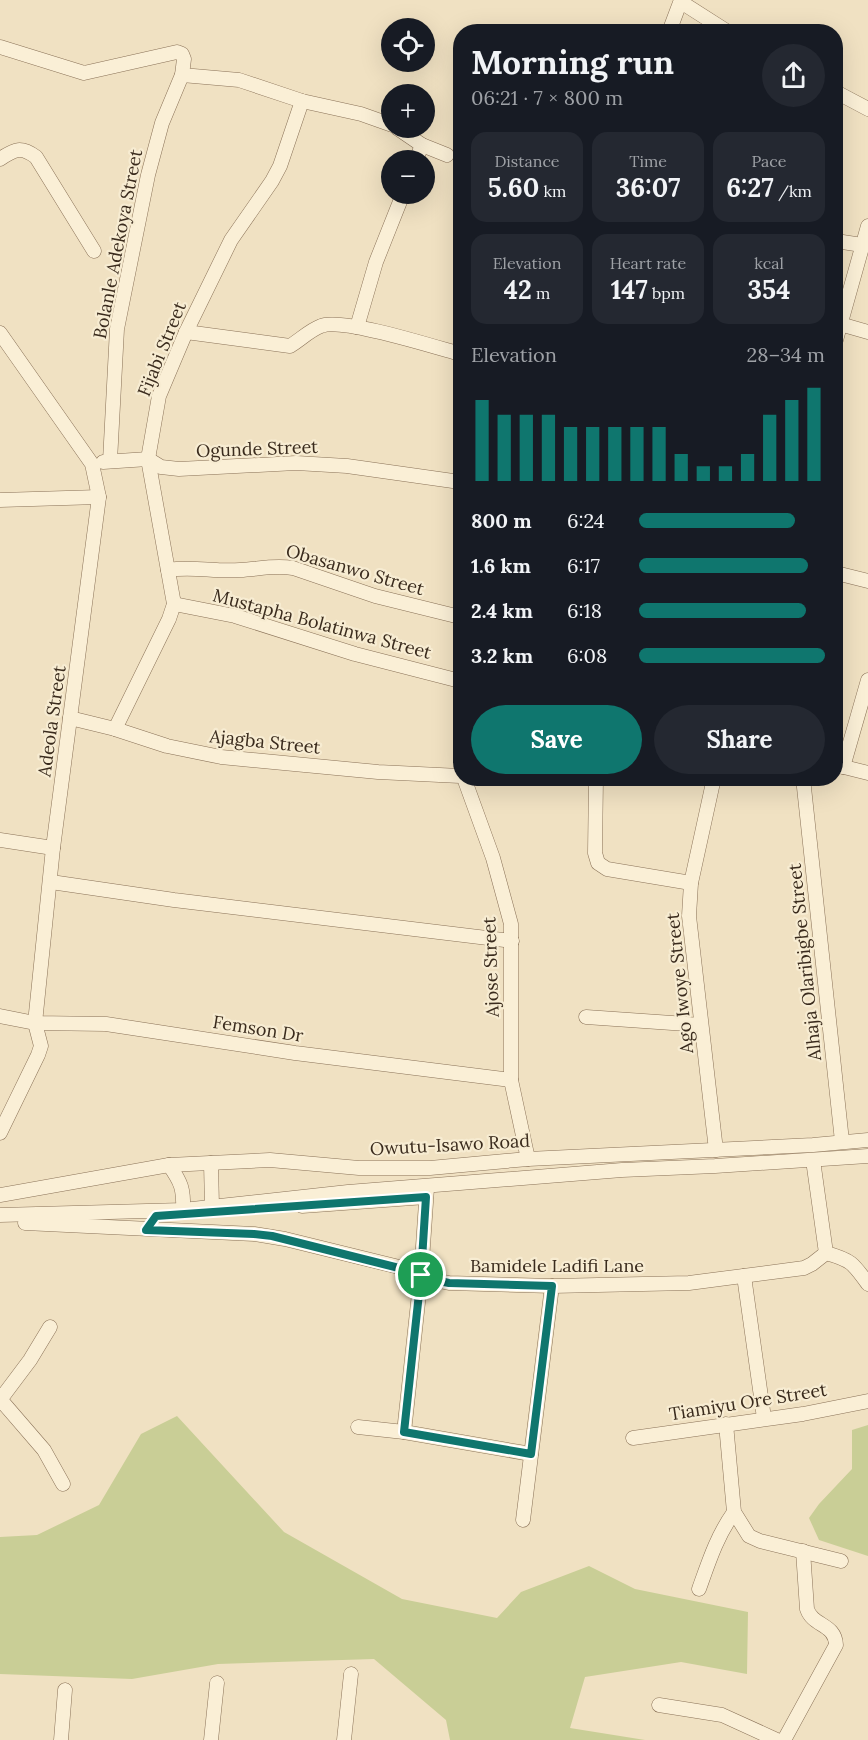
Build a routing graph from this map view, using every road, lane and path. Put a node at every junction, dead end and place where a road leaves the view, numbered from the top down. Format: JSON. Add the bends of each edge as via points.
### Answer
{"nodes":[{"id":1,"x":681,"y":1,"type":"edge"},
{"id":2,"x":672,"y":24,"type":"edge"},
{"id":3,"x":716,"y":24,"type":"edge"},
{"id":4,"x":0,"y":47,"type":"edge"},
{"id":5,"x":182,"y":75,"type":"junction"},
{"id":6,"x":843,"y":96,"type":"edge"},
{"id":7,"x":302,"y":100,"type":"junction"},
{"id":8,"x":868,"y":109,"type":"edge"},
{"id":9,"x":381,"y":121,"type":"edge"},
{"id":10,"x":411,"y":138,"type":"edge"},
{"id":11,"x":422,"y":145,"type":"junction"},
{"id":12,"x":420,"y":150,"type":"edge"},
{"id":13,"x":447,"y":154,"type":"dead end"},
{"id":14,"x":0,"y":159,"type":"edge"},
{"id":15,"x":399,"y":204,"type":"edge"},
{"id":16,"x":868,"y":226,"type":"edge"},
{"id":17,"x":843,"y":242,"type":"edge"},
{"id":18,"x":862,"y":245,"type":"junction"},
{"id":19,"x":94,"y":251,"type":"dead end"},
{"id":20,"x":843,"y":313,"type":"edge"},
{"id":21,"x":843,"y":325,"type":"edge"},
{"id":22,"x":357,"y":327,"type":"junction"},
{"id":23,"x":186,"y":332,"type":"junction"},
{"id":24,"x":868,"y":332,"type":"edge"},
{"id":25,"x":0,"y":333,"type":"edge"},
{"id":26,"x":453,"y":352,"type":"edge"},
{"id":27,"x":148,"y":459,"type":"junction"},
{"id":28,"x":110,"y":461,"type":"junction"},
{"id":29,"x":92,"y":464,"type":"junction"},
{"id":30,"x":453,"y":481,"type":"edge"},
{"id":31,"x":99,"y":497,"type":"junction"},
{"id":32,"x":0,"y":500,"type":"edge"},
{"id":33,"x":168,"y":570,"type":"junction"},
{"id":34,"x":843,"y":575,"type":"edge"},
{"id":35,"x":868,"y":581,"type":"edge"},
{"id":36,"x":174,"y":604,"type":"junction"},
{"id":37,"x":453,"y":616,"type":"edge"},
{"id":38,"x":453,"y":679,"type":"edge"},
{"id":39,"x":868,"y":680,"type":"edge"},
{"id":40,"x":70,"y":718,"type":"junction"},
{"id":41,"x":115,"y":729,"type":"junction"},
{"id":42,"x":843,"y":754,"type":"edge"},
{"id":43,"x":843,"y":767,"type":"edge"},
{"id":44,"x":868,"y":773,"type":"edge"},
{"id":45,"x":453,"y":776,"type":"edge"},
{"id":46,"x":465,"y":786,"type":"edge"},
{"id":47,"x":593,"y":786,"type":"edge"},
{"id":48,"x":712,"y":786,"type":"edge"},
{"id":49,"x":804,"y":786,"type":"edge"},
{"id":50,"x":0,"y":840,"type":"edge"},
{"id":51,"x":53,"y":848,"type":"junction"},
{"id":52,"x":51,"y":882,"type":"junction"},
{"id":53,"x":691,"y":884,"type":"junction"},
{"id":54,"x":512,"y":941,"type":"junction"},
{"id":55,"x":0,"y":1016,"type":"edge"},
{"id":56,"x":586,"y":1017,"type":"dead end"},
{"id":57,"x":35,"y":1023,"type":"junction"},
{"id":58,"x":701,"y":1025,"type":"junction"},
{"id":59,"x":511,"y":1080,"type":"junction"},
{"id":60,"x":0,"y":1133,"type":"edge"},
{"id":61,"x":868,"y":1140,"type":"edge"},
{"id":62,"x":842,"y":1141,"type":"junction"},
{"id":63,"x":716,"y":1150,"type":"junction"},
{"id":64,"x":868,"y":1156,"type":"edge"},
{"id":65,"x":528,"y":1159,"type":"junction"},
{"id":66,"x":813,"y":1160,"type":"junction"},
{"id":67,"x":211,"y":1163,"type":"junction"},
{"id":68,"x":170,"y":1165,"type":"junction"},
{"id":69,"x":426,"y":1191,"type":"junction"},
{"id":70,"x":0,"y":1195,"type":"edge"},
{"id":71,"x":212,"y":1207,"type":"junction"},
{"id":72,"x":183,"y":1210,"type":"junction"},
{"id":73,"x":0,"y":1215,"type":"edge"},
{"id":74,"x":0,"y":1222,"type":"edge"},
{"id":75,"x":146,"y":1230,"type":"junction"},
{"id":76,"x":826,"y":1253,"type":"junction"},
{"id":77,"x":421,"y":1275,"type":"junction"},
{"id":78,"x":744,"y":1276,"type":"junction"},
{"id":79,"x":868,"y":1284,"type":"edge"},
{"id":80,"x":552,"y":1286,"type":"junction"},
{"id":81,"x":50,"y":1327,"type":"dead end"},
{"id":82,"x":0,"y":1399,"type":"edge"},
{"id":83,"x":868,"y":1401,"type":"edge"},
{"id":84,"x":764,"y":1418,"type":"junction"},
{"id":85,"x":726,"y":1425,"type":"junction"},
{"id":86,"x":358,"y":1427,"type":"dead end"},
{"id":87,"x":404,"y":1432,"type":"junction"},
{"id":88,"x":633,"y":1438,"type":"dead end"},
{"id":89,"x":531,"y":1454,"type":"junction"},
{"id":90,"x":63,"y":1484,"type":"dead end"},
{"id":91,"x":734,"y":1512,"type":"junction"},
{"id":92,"x":523,"y":1520,"type":"dead end"},
{"id":93,"x":803,"y":1551,"type":"junction"},
{"id":94,"x":841,"y":1561,"type":"dead end"},
{"id":95,"x":699,"y":1589,"type":"dead end"},
{"id":96,"x":351,"y":1674,"type":"dead end"},
{"id":97,"x":217,"y":1683,"type":"dead end"},
{"id":98,"x":65,"y":1690,"type":"dead end"},
{"id":99,"x":659,"y":1705,"type":"dead end"},
{"id":100,"x":61,"y":1740,"type":"edge"},
{"id":101,"x":211,"y":1740,"type":"edge"},
{"id":102,"x":344,"y":1740,"type":"edge"},
{"id":103,"x":777,"y":1740,"type":"edge"},
{"id":104,"x":784,"y":1740,"type":"edge"}],
"edges":[{"from":1,"to":2,"type":"street"},
{"from":1,"to":3,"type":"street"},
{"from":4,"to":5,"type":"street","via":[[84,73],[177,52],[184,59]]},
{"from":5,"to":7,"type":"street","via":[[239,80]]},
{"from":5,"to":28,"type":"street","name":"Bolanle Adekoya Street","via":[[162,123],[148,175],[117,329]]},
{"from":6,"to":8,"type":"street"},
{"from":7,"to":9,"type":"street"},
{"from":7,"to":23,"type":"street","name":"Fijabi Street","via":[[280,166],[231,240]]},
{"from":10,"to":11,"type":"street"},
{"from":11,"to":12,"type":"street"},
{"from":11,"to":13,"type":"street"},
{"from":14,"to":19,"type":"street","via":[[12,150],[26,150],[36,157]]},
{"from":15,"to":22,"type":"street","via":[[376,262]]},
{"from":16,"to":18,"type":"street"},
{"from":17,"to":18,"type":"street"},
{"from":18,"to":20,"type":"street"},
{"from":21,"to":24,"type":"street"},
{"from":22,"to":23,"type":"street","via":[[332,323],[321,326],[290,346]]},
{"from":22,"to":26,"type":"street"},
{"from":23,"to":27,"type":"street","name":"Fijabi Street","via":[[159,396]]},
{"from":25,"to":29,"type":"street","name":"Adeola Street"},
{"from":27,"to":28,"type":"street","name":"Ogunde Street"},
{"from":27,"to":30,"type":"street","name":"Ogunde Street","via":[[161,467],[179,470],[296,463]]},
{"from":27,"to":33,"type":"street","name":"Fijabi Street"},
{"from":28,"to":29,"type":"street","name":"Ogunde Street"},
{"from":29,"to":31,"type":"street","name":"Adeola Street"},
{"from":31,"to":32,"type":"street"},
{"from":31,"to":40,"type":"street","name":"Adeola Street"},
{"from":33,"to":36,"type":"street","name":"Fijabi Street"},
{"from":33,"to":37,"type":"street","name":"Obasanwo Street","via":[[293,568],[375,596]]},
{"from":34,"to":35,"type":"street"},
{"from":36,"to":38,"type":"street","name":"Mustapha Bolatinwa Street","via":[[235,616],[354,654]]},
{"from":36,"to":41,"type":"street"},
{"from":39,"to":42,"type":"street"},
{"from":40,"to":41,"type":"street","name":"Ajagba Street"},
{"from":40,"to":51,"type":"street","name":"Adeola Street"},
{"from":41,"to":45,"type":"street","name":"Ajagba Street","via":[[167,746],[233,758]]},
{"from":43,"to":44,"type":"street"},
{"from":46,"to":54,"type":"street","name":"Ajose Street","via":[[493,858],[508,910]]},
{"from":47,"to":53,"type":"street","via":[[598,863],[607,869]]},
{"from":48,"to":53,"type":"street","name":"Ago Iwoye Street"},
{"from":49,"to":62,"type":"street","name":"Alhaja Olaribigbe Street"},
{"from":50,"to":51,"type":"street"},
{"from":51,"to":52,"type":"street","name":"Adeola Street"},
{"from":52,"to":54,"type":"street"},
{"from":52,"to":57,"type":"street","name":"Adeola Street"},
{"from":53,"to":58,"type":"street","name":"Ago Iwoye Street","via":[[689,915]]},
{"from":54,"to":59,"type":"street","name":"Ajose Street"},
{"from":55,"to":57,"type":"street","name":"Femson Dr"},
{"from":56,"to":58,"type":"street"},
{"from":57,"to":59,"type":"street","name":"Femson Dr","via":[[106,1024]]},
{"from":57,"to":60,"type":"street","name":"Adeola Street","via":[[41,1046]]},
{"from":58,"to":63,"type":"street","name":"Ago Iwoye Street"},
{"from":59,"to":65,"type":"street","name":"Ajose Street"},
{"from":61,"to":62,"type":"street","name":"Owutu-Isawo Road"},
{"from":62,"to":63,"type":"street","name":"Owutu-Isawo Road"},
{"from":63,"to":65,"type":"street","name":"Owutu-Isawo Road"},
{"from":64,"to":66,"type":"street","name":"Owutu-Isawo Road"},
{"from":65,"to":67,"type":"street","name":"Owutu-Isawo Road","via":[[430,1168],[359,1168],[270,1160]]},
{"from":66,"to":69,"type":"street","name":"Owutu-Isawo Road","via":[[622,1170]]},
{"from":66,"to":76,"type":"street"},
{"from":67,"to":68,"type":"street","name":"Owutu-Isawo Road"},
{"from":67,"to":71,"type":"street"},
{"from":68,"to":70,"type":"street","name":"Owutu-Isawo Road"},
{"from":68,"to":72,"type":"street","via":[[184,1193]]},
{"from":69,"to":71,"type":"street","name":"Owutu-Isawo Road"},
{"from":69,"to":75,"type":"street","via":[[156,1216]]},
{"from":69,"to":77,"type":"street"},
{"from":71,"to":72,"type":"street","name":"Owutu-Isawo Road"},
{"from":72,"to":73,"type":"street","name":"Owutu-Isawo Road"},
{"from":74,"to":75,"type":"street","name":"Bamidele Ladifi Lane"},
{"from":75,"to":77,"type":"street","name":"Bamidele Ladifi Lane","via":[[272,1236]]},
{"from":76,"to":78,"type":"street","name":"Bamidele Ladifi Lane","via":[[804,1268]]},
{"from":76,"to":79,"type":"street","via":[[854,1264]]},
{"from":77,"to":80,"type":"street","name":"Bamidele Ladifi Lane","via":[[449,1283]]},
{"from":77,"to":87,"type":"street"},
{"from":78,"to":80,"type":"street","name":"Bamidele Ladifi Lane","via":[[689,1283]]},
{"from":78,"to":84,"type":"street"},
{"from":80,"to":89,"type":"street"},
{"from":81,"to":82,"type":"street"},
{"from":82,"to":90,"type":"street","via":[[44,1450]]},
{"from":83,"to":84,"type":"street","name":"Tiamiyu Ore Street"},
{"from":84,"to":85,"type":"street","name":"Tiamiyu Ore Street"},
{"from":85,"to":88,"type":"street","name":"Tiamiyu Ore Street"},
{"from":85,"to":91,"type":"street"},
{"from":86,"to":87,"type":"street"},
{"from":87,"to":89,"type":"street"},
{"from":89,"to":92,"type":"street"},
{"from":91,"to":93,"type":"street","via":[[749,1536]]},
{"from":91,"to":95,"type":"street","via":[[716,1543]]},
{"from":93,"to":94,"type":"street"},
{"from":93,"to":104,"type":"street","via":[[809,1616],[831,1630],[836,1645]]},
{"from":96,"to":102,"type":"street"},
{"from":97,"to":101,"type":"street"},
{"from":98,"to":100,"type":"street"},
{"from":99,"to":103,"type":"street","via":[[722,1715]]}]}
